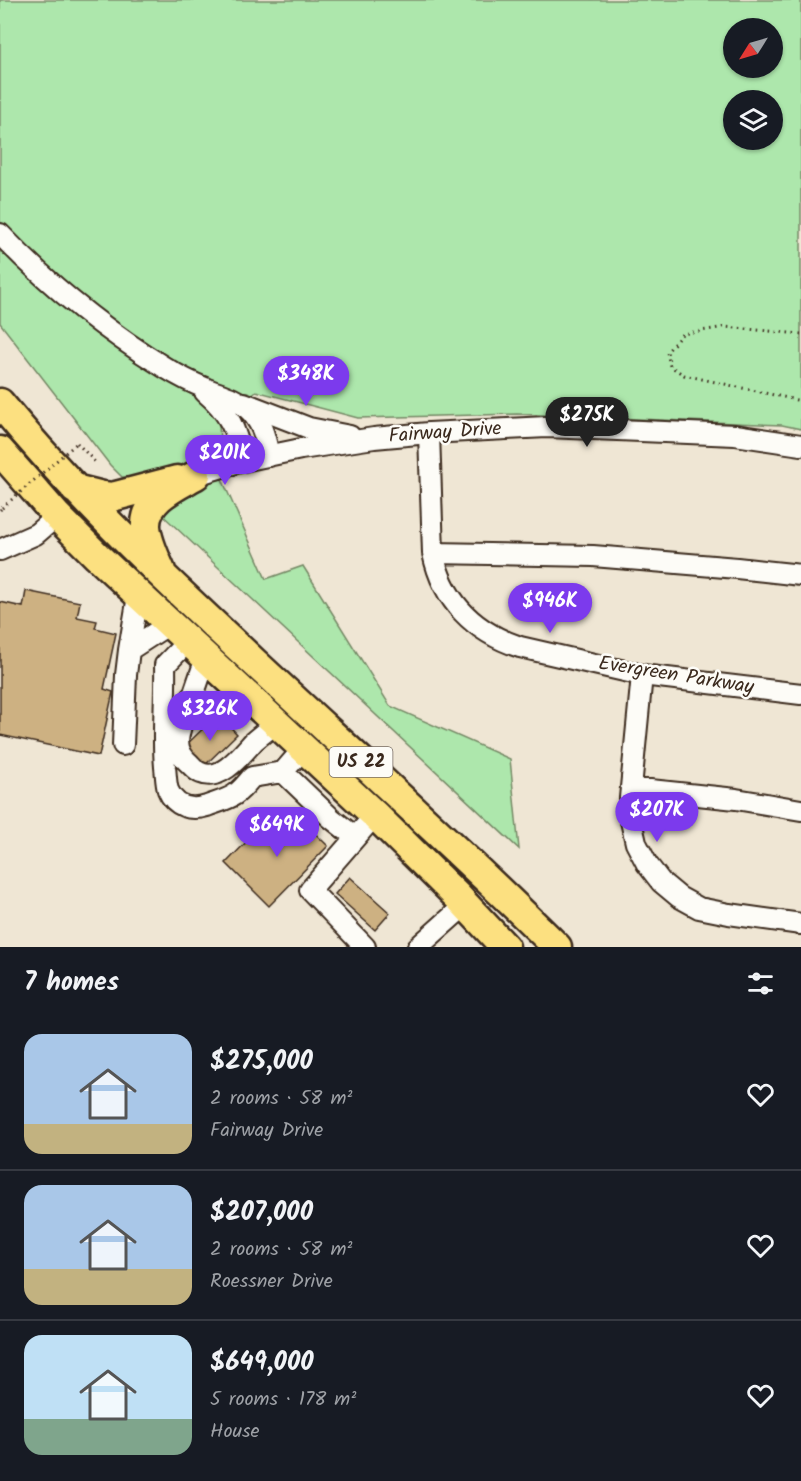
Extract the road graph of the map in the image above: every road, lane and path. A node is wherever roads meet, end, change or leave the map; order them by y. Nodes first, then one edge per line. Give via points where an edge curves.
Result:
1 (0, 234) edge
2 (801, 334) edge
3 (193, 383) junction
4 (234, 399) junction
5 (801, 401) edge
6 (0, 403) edge
7 (429, 433) junction
8 (374, 438) junction
9 (801, 445) edge
10 (269, 456) junction
11 (2, 459) edge
12 (243, 461) junction
13 (95, 462) dead end
14 (196, 475) junction
15 (75, 489) junction
16 (1, 509) edge
17 (57, 516) junction
18 (0, 550) edge
19 (433, 553) junction
20 (801, 575) edge
21 (164, 578) junction
22 (138, 596) junction
23 (188, 641) junction
24 (129, 650) junction
25 (642, 675) junction
26 (801, 694) edge
27 (165, 710) junction
28 (185, 713) junction
29 (276, 723) junction
30 (123, 745) dead end
31 (303, 749) junction
32 (283, 772) junction
33 (631, 788) junction
34 (801, 810) edge
35 (375, 815) junction
36 (355, 837) junction
37 (465, 905) junction
38 (801, 924) edge
39 (365, 947) edge
40 (418, 947) edge
41 (505, 947) edge
42 (557, 947) edge

1 - 3 street via 82,309 123,340
2 - 5 path via 725,327 682,334 667,352 670,366 684,375
3 - 4 street
3 - 12 street via 226,414 236,432
4 - 8 street via 309,428
4 - 10 street via 260,422
6 - 15 highway, US 22
7 - 8 street, Fairway Drive
7 - 9 street, Fairway Drive via 547,427 735,435
7 - 19 street, Evergreen Parkway
8 - 10 street, Fairway Drive
10 - 12 street, Fairway Drive
11 - 17 highway, US 22
12 - 14 street, Fairway Drive
13 - 16 path, bridge via 77,443
14 - 15 highway via 112,496
14 - 21 highway via 160,497 147,518 148,535
15 - 21 highway, US 22
17 - 18 street via 36,534
17 - 22 highway, US 22
19 - 20 street via 593,556
19 - 25 street, Evergreen Parkway via 445,588 463,613 486,632 520,647
21 - 42 highway, US 22
22 - 23 highway, US 22
22 - 24 street
23 - 24 street
23 - 27 street via 165,665
23 - 28 street via 194,693
23 - 29 highway, US 22
24 - 30 street
25 - 26 street, Evergreen Parkway
25 - 33 street
27 - 28 street
27 - 32 street via 168,790 174,801 185,808 230,798 252,777
28 - 29 street via 178,751 201,773 214,774 227,768
29 - 31 highway, US 22
31 - 32 street
31 - 35 highway, US 22
32 - 36 street
33 - 34 street
33 - 38 street via 636,843 661,882 679,897 699,908
35 - 36 street
35 - 37 highway, US 22
36 - 39 street via 310,890
37 - 40 street
37 - 41 highway, US 22

